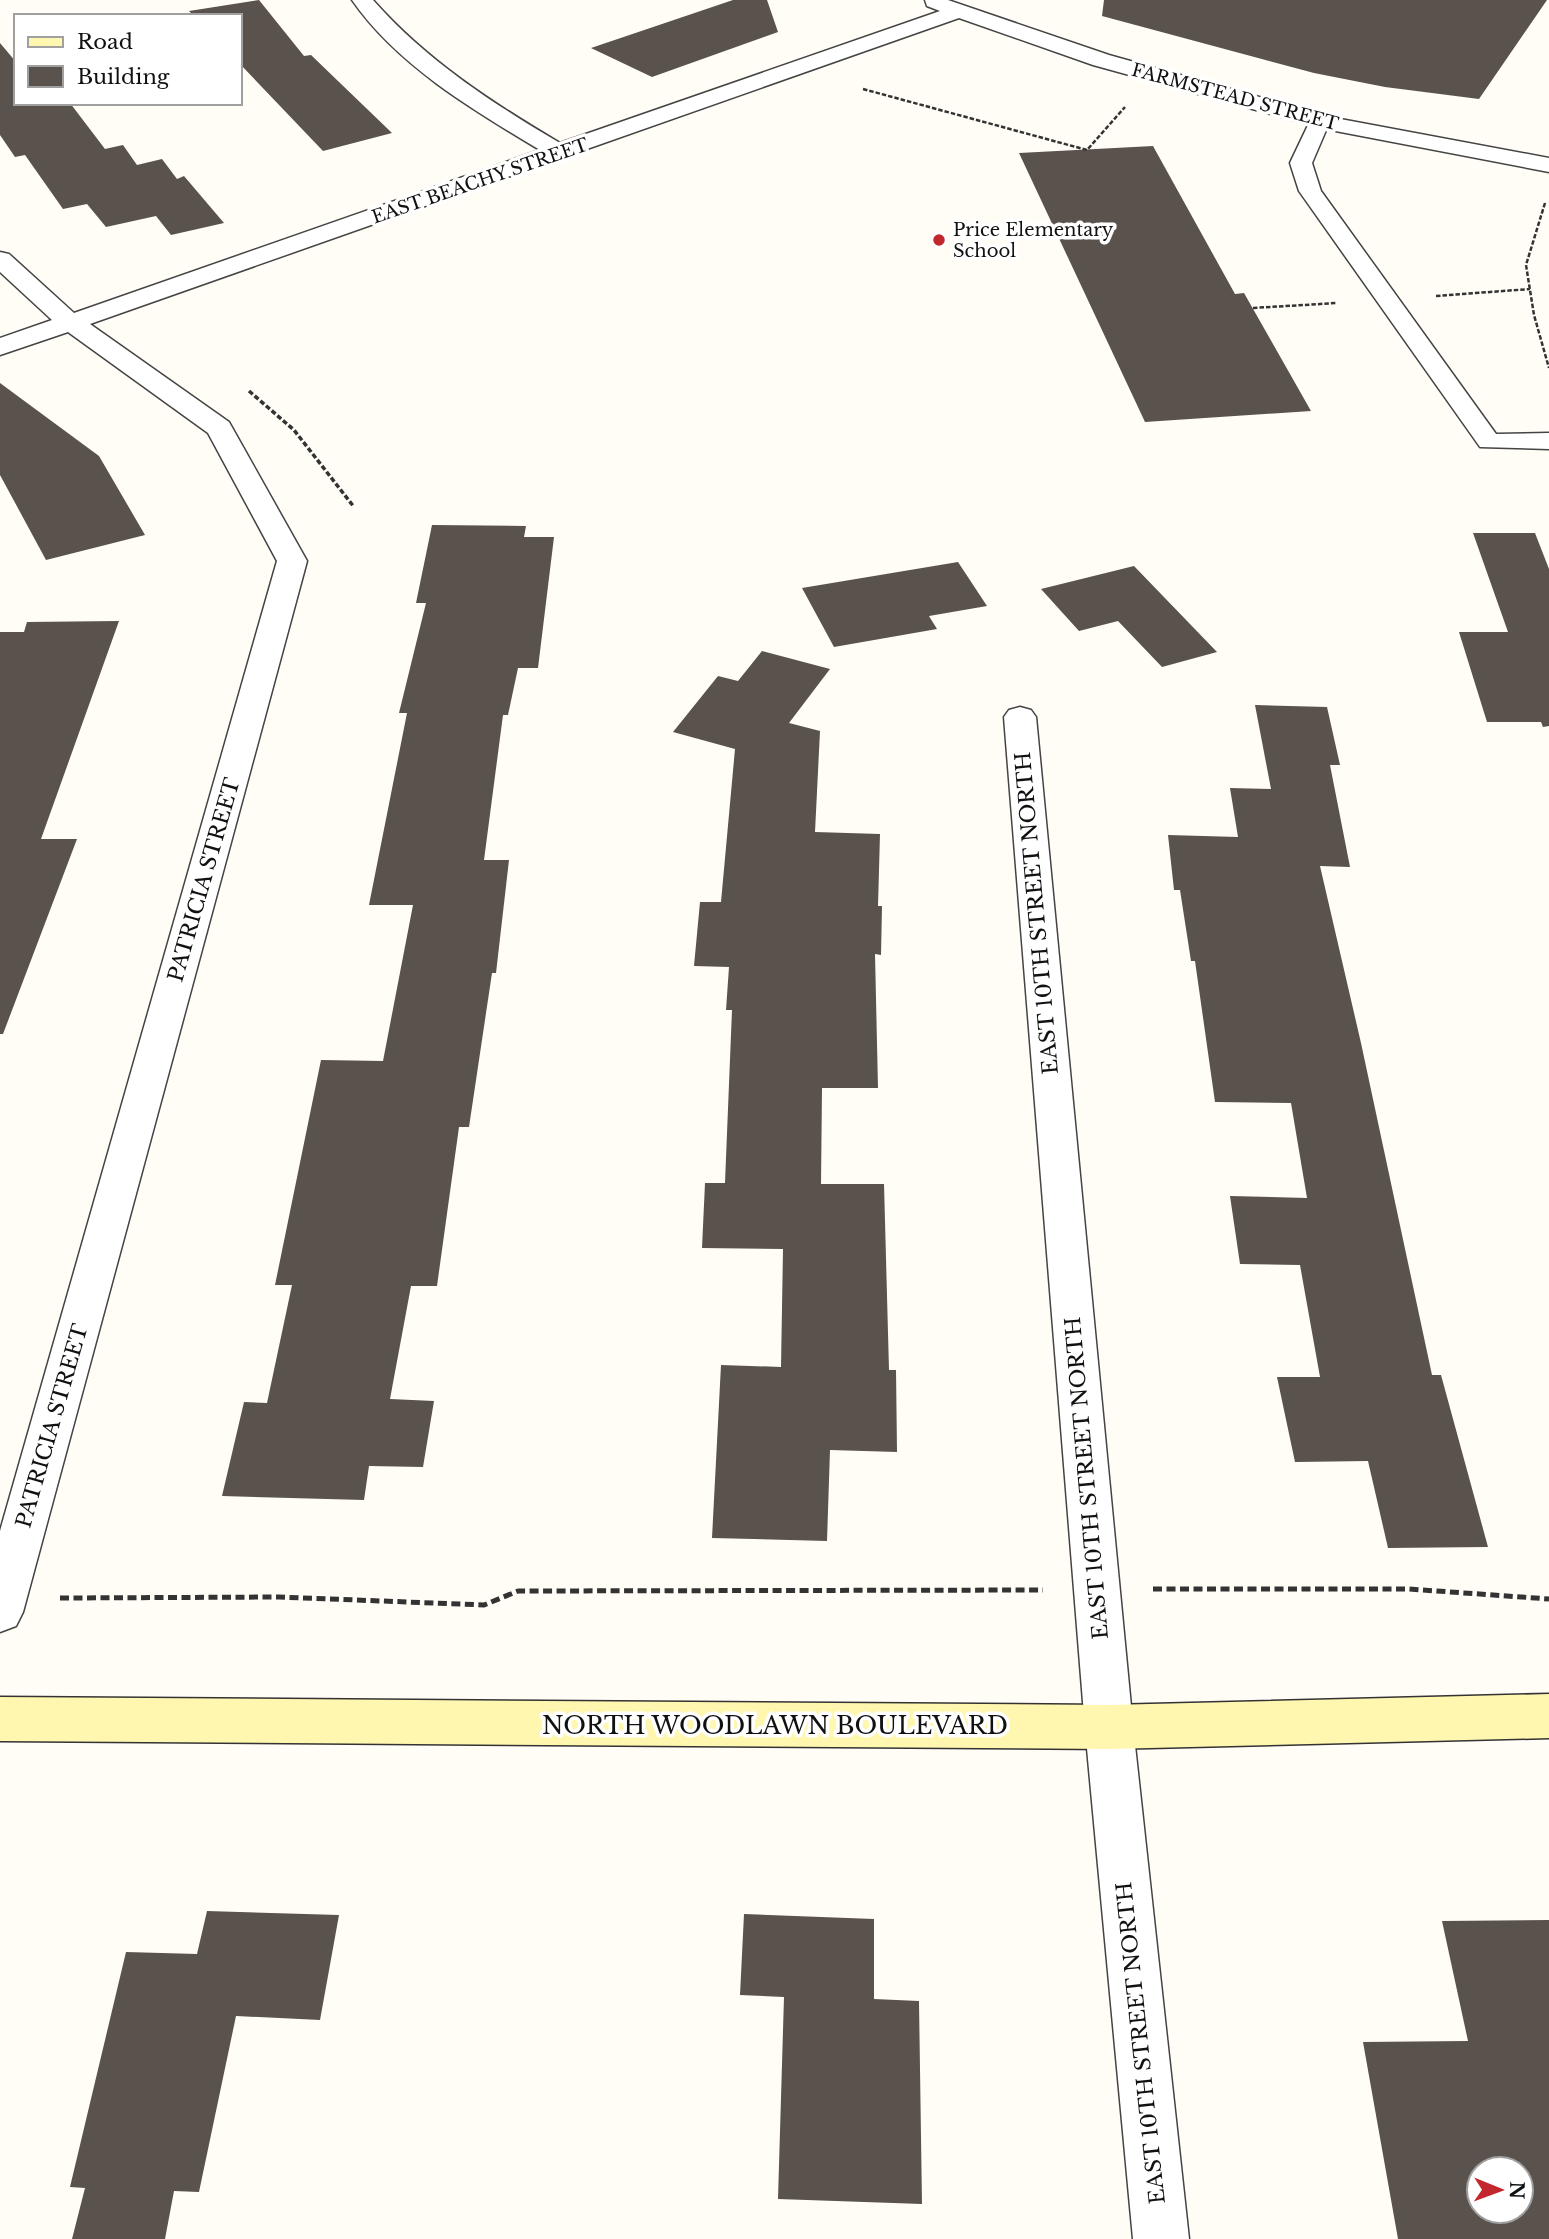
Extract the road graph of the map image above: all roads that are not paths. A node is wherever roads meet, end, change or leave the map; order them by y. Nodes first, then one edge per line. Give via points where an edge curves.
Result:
1 (362, 0) edge
2 (929, 0) edge
3 (959, 11) junction
4 (1320, 121) junction
5 (561, 153) junction
6 (1549, 165) edge
7 (0, 259) edge
8 (71, 322) junction
9 (0, 347) edge
10 (1549, 441) edge
11 (1020, 717) dead end
12 (2, 1605) edge
13 (1549, 1716) edge
14 (0, 1719) edge
15 (1109, 1727) junction
16 (1161, 2239) edge

1 - 5 street via 382,25 479,104
2 - 3 street, FARMSTEAD STREET
3 - 4 street, FARMSTEAD STREET via 1101,61
3 - 5 street, EAST BEACHY STREET
4 - 6 street, FARMSTEAD STREET
4 - 10 lane via 1301,163 1310,191 1489,442
5 - 8 street, EAST BEACHY STREET
7 - 8 street, PATRICIA STREET
8 - 9 street, EAST BEACHY STREET
8 - 12 street, PATRICIA STREET via 219,428 292,561
11 - 15 street, EAST 10TH STREET NORTH
13 - 15 main road, NORTH WOODLAWN BOULEVARD
14 - 15 main road, NORTH WOODLAWN BOULEVARD
15 - 16 street, EAST 10TH STREET NORTH

